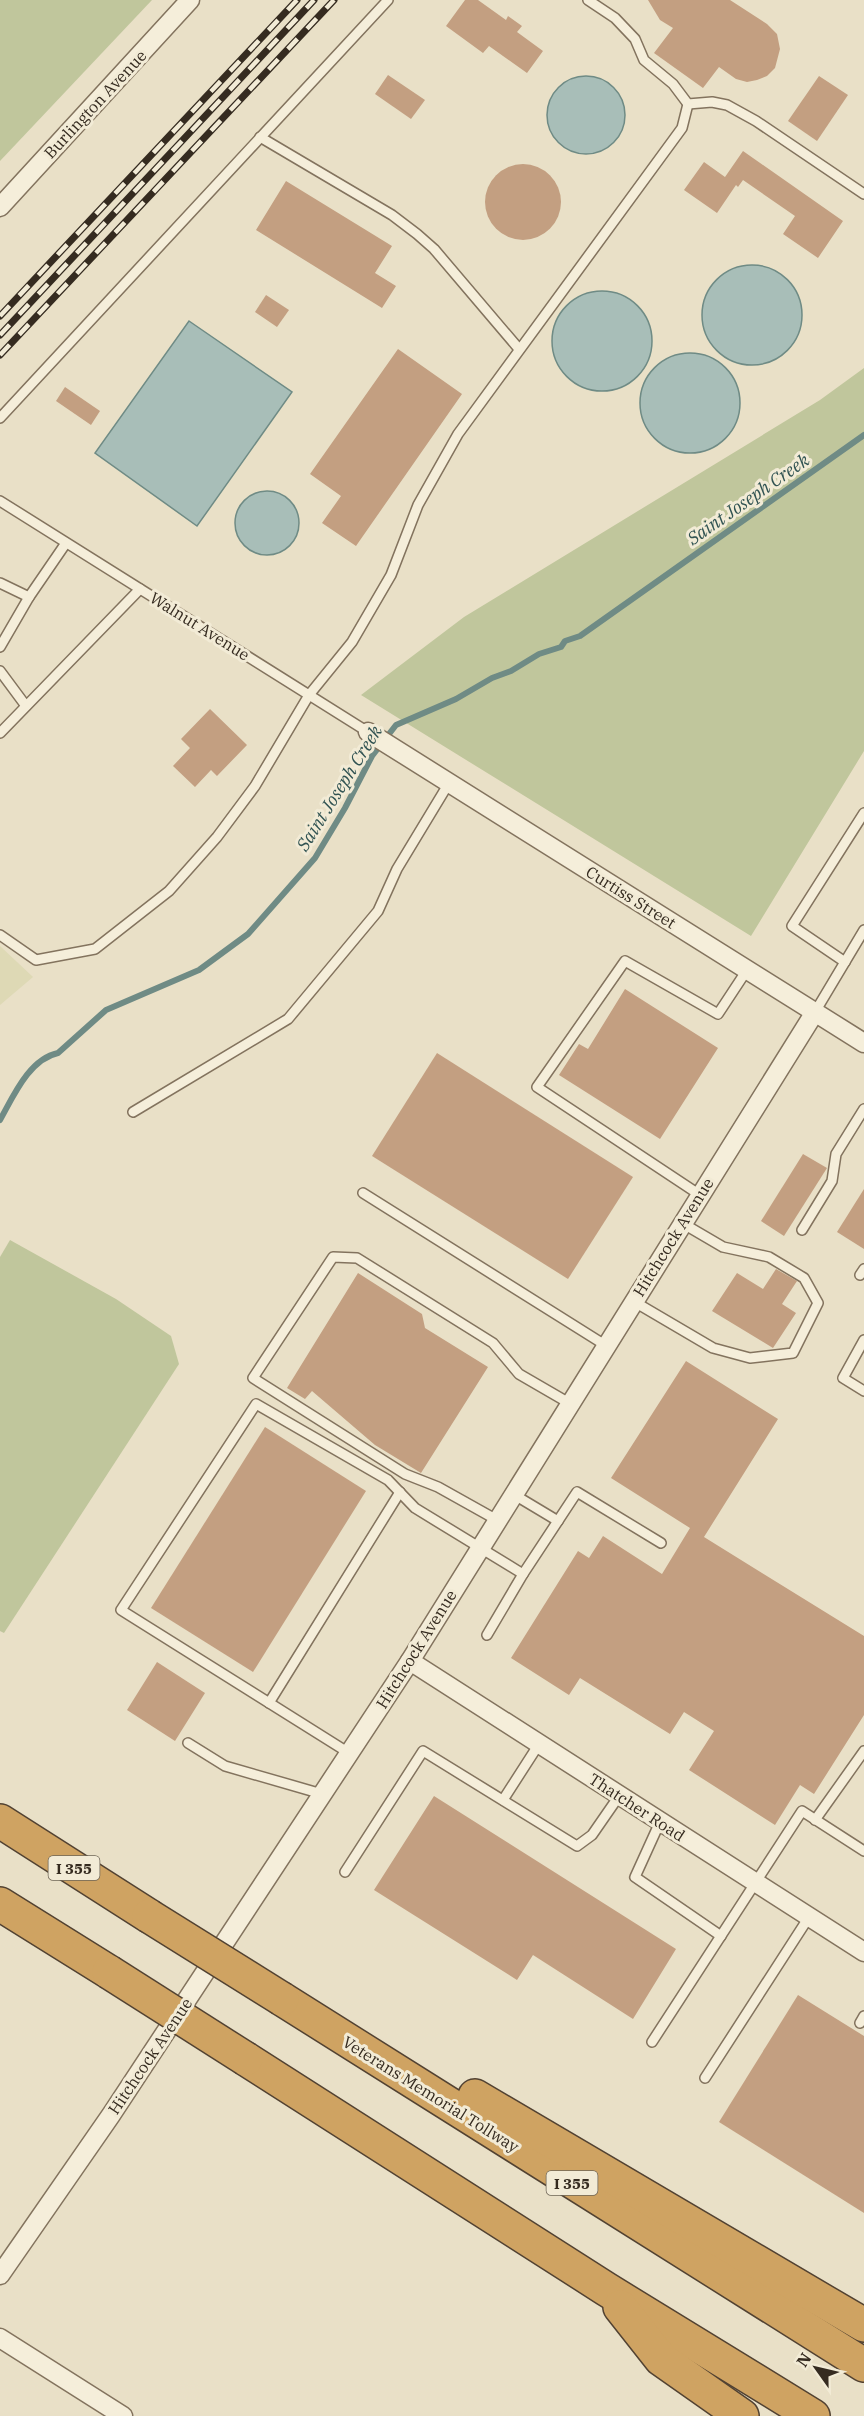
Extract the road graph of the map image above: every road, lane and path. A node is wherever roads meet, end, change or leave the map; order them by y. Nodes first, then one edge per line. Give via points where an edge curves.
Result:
1 (190, 0) edge
2 (388, 0) edge
3 (588, 0) edge
4 (688, 104) junction
5 (260, 137) junction
6 (864, 194) edge
7 (0, 207) edge
8 (519, 349) junction
9 (0, 418) edge
10 (0, 501) edge
11 (66, 543) junction
12 (0, 583) edge
13 (140, 589) junction
14 (29, 597) junction
15 (0, 647) edge
16 (0, 671) edge
17 (309, 695) junction
18 (26, 706) junction
19 (368, 732) joint
20 (0, 733) edge
21 (399, 752) joint
22 (449, 783) junction
23 (864, 813) edge
24 (864, 930) edge
25 (0, 935) edge
26 (845, 962) junction
27 (747, 970) junction
28 (815, 1012) junction
29 (864, 1043) edge
30 (864, 1108) edge
31 (133, 1112) dead end
32 (363, 1193) dead end
33 (700, 1195) junction
34 (682, 1223) junction
35 (802, 1230) dead end
36 (633, 1301) junction
37 (864, 1340) edge
38 (605, 1345) junction
39 (864, 1390) edge
40 (569, 1403) junction
41 (400, 1492) junction
42 (513, 1494) junction
43 (497, 1520) junction
44 (558, 1521) junction
45 (661, 1543) dead end
46 (480, 1547) junction
47 (523, 1574) junction
48 (487, 1635) dead end
49 (410, 1661) junction
50 (269, 1703) junction
51 (188, 1743) dead end
52 (539, 1744) junction
53 (864, 1751) edge
54 (349, 1753) junction
55 (322, 1794) junction
56 (620, 1796) junction
57 (503, 1800) junction
58 (815, 1820) junction
59 (0, 1821) edge
60 (660, 1822) junction
61 (864, 1851) edge
62 (345, 1872) dead end
63 (755, 1883) junction
64 (0, 1904) edge
65 (809, 1917) junction
66 (721, 1936) junction
67 (864, 1952) edge
68 (332, 2031) junction
69 (652, 2042) dead end
70 (705, 2078) dead end
71 (2, 2269) edge
72 (606, 2289) junction
73 (864, 2325) edge
74 (0, 2338) edge
75 (864, 2365) edge
76 (123, 2416) edge
77 (742, 2416) edge
78 (813, 2416) edge

1 - 7 street, Burlington Avenue
2 - 5 lane
3 - 4 lane via 615,18 635,39 644,60 673,84
4 - 6 lane via 728,105
4 - 8 lane via 682,128
5 - 8 lane via 392,215 417,234
5 - 9 lane
8 - 17 lane via 458,434 429,484 391,575 352,642
10 - 11 lane, Walnut Avenue
11 - 13 lane, Walnut Avenue
11 - 14 lane
12 - 14 lane
13 - 17 lane, Walnut Avenue
13 - 18 lane
14 - 15 lane
16 - 18 lane
17 - 19 lane, Walnut Avenue
17 - 25 lane via 255,786 217,837 169,891 95,949 36,960
18 - 20 lane
19 - 21 street, Walnut Avenue
21 - 22 street, Curtiss Street
22 - 27 street, Curtiss Street
22 - 31 lane via 397,869 378,911 288,1019
23 - 26 lane via 792,926
24 - 26 lane
26 - 28 lane
27 - 28 street, Curtiss Street
27 - 33 lane via 718,1014 625,961 537,1088
28 - 29 street, Curtiss Street
28 - 33 street, Hitchcock Avenue
30 - 35 lane via 836,1154 832,1181
32 - 38 lane
33 - 34 street, Hitchcock Avenue
34 - 36 street, Hitchcock Avenue
34 - 36 lane via 723,1246 769,1257 804,1278 818,1303 794,1353 750,1358 713,1348
36 - 38 street, Hitchcock Avenue
37 - 39 lane via 843,1378
38 - 40 street, Hitchcock Avenue
40 - 42 street, Hitchcock Avenue
40 - 43 lane via 519,1374 493,1343 357,1258 333,1257 253,1378 405,1474 438,1487
41 - 46 lane via 415,1508
41 - 50 lane
41 - 50 lane via 388,1480 256,1404 121,1610
42 - 43 street, Hitchcock Avenue
42 - 44 lane
43 - 46 street, Hitchcock Avenue
44 - 45 lane via 577,1492
44 - 47 lane
46 - 47 lane
46 - 49 street, Hitchcock Avenue
47 - 48 lane
49 - 52 street, Thatcher Road
49 - 54 street, Hitchcock Avenue
50 - 54 lane
51 - 55 lane via 225,1766
52 - 56 street, Thatcher Road
52 - 57 lane
53 - 58 lane
54 - 55 street, Hitchcock Avenue
55 - 71 street, Hitchcock Avenue via 111,2115
56 - 57 lane via 592,1835 577,1846
56 - 60 street, Thatcher Road
57 - 62 lane via 423,1751
58 - 61 lane
58 - 63 lane via 802,1811
59 - 68 highway, Veterans Memorial Tollway / I 355, bridge
60 - 63 street, Thatcher Road
60 - 66 lane via 635,1877
63 - 65 street, Thatcher Road
63 - 66 lane
64 - 72 highway, bridge
65 - 67 street, Thatcher Road
65 - 70 lane
66 - 69 lane
68 - 73 highway via 413,2060
68 - 75 highway, Veterans Memorial Tollway / I 355
72 - 77 highway via 661,2359
72 - 78 highway
74 - 76 street

